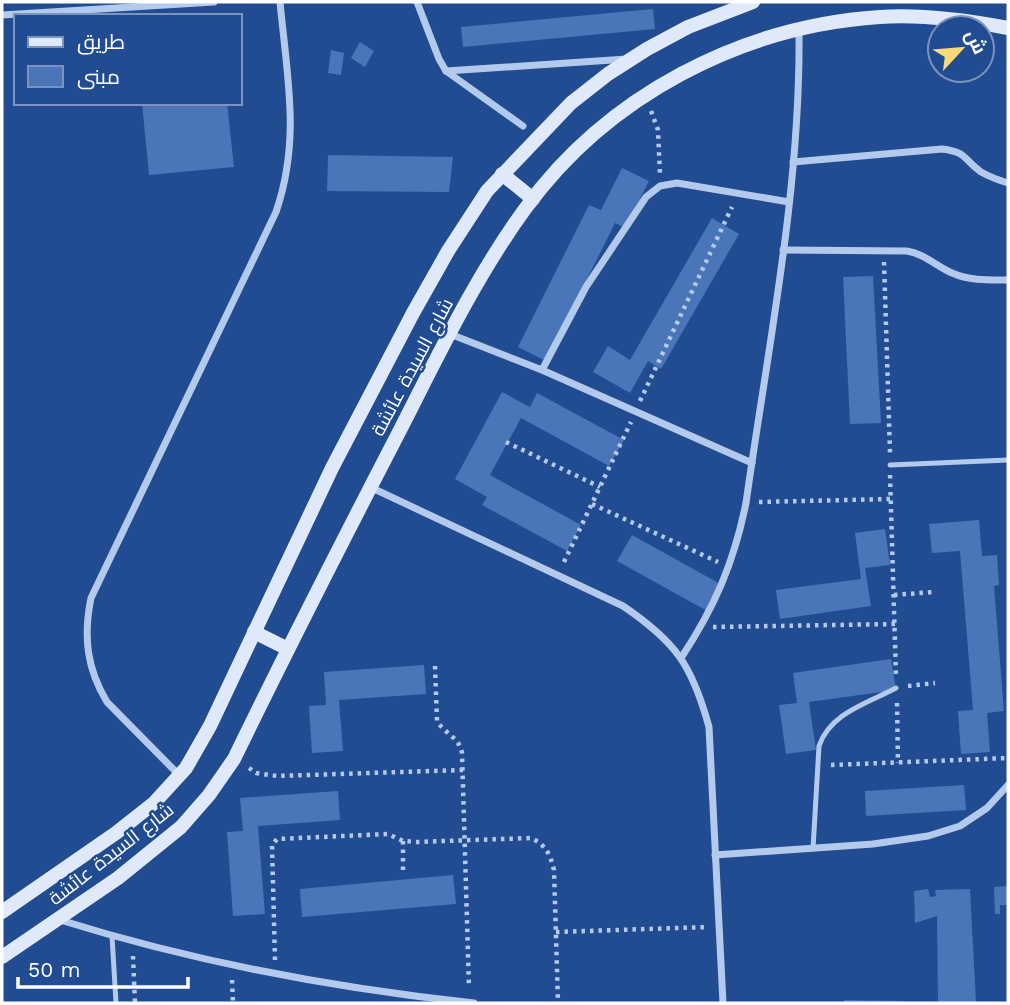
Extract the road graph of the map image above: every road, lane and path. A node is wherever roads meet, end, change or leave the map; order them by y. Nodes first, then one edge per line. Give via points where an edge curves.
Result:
1 (214, 2) edge
2 (280, 2) edge
3 (417, 2) edge
4 (753, 2) edge
5 (18, 14) edge
6 (1008, 28) edge
7 (799, 29) junction
8 (631, 59) junction
9 (446, 71) junction
10 (643, 96) junction
11 (523, 126) dead end
12 (793, 162) junction
13 (502, 174) junction
14 (1008, 183) edge
15 (660, 186) junction
16 (739, 193) junction
17 (533, 199) junction
18 (789, 202) junction
19 (783, 250) junction
20 (884, 251) junction
21 (1008, 280) edge
22 (450, 334) junction
23 (542, 370) junction
24 (635, 411) junction
25 (506, 442) dead end
26 (1008, 460) edge
27 (752, 463) junction
28 (890, 465) junction
29 (370, 487) junction
30 (600, 487) junction
31 (891, 499) junction
32 (746, 503) junction
33 (592, 504) junction
34 (729, 568) junction
35 (557, 576) junction
36 (933, 592) dead end
37 (894, 595) junction
38 (895, 624) junction
39 (701, 628) junction
40 (254, 632) junction
41 (288, 649) junction
42 (681, 657) junction
43 (435, 666) dead end
44 (935, 683) dead end
45 (896, 688) junction
46 (1008, 758) edge
47 (234, 759) junction
48 (898, 763) junction
49 (818, 766) junction
50 (463, 770) junction
51 (179, 775) junction
52 (1008, 785) edge
53 (465, 840) junction
54 (404, 841) junction
55 (813, 849) junction
56 (715, 855) junction
57 (403, 870) dead end
58 (2, 912) edge
59 (59, 920) junction
60 (719, 927) junction
61 (556, 932) junction
62 (112, 936) junction
63 (132, 941) junction
64 (2, 957) edge
65 (232, 965) junction
66 (276, 975) junction
67 (449, 1002) edge
68 (116, 1003) edge
69 (135, 1003) edge
70 (233, 1003) edge
71 (472, 1003) edge
72 (558, 1003) edge
73 (723, 1003) edge

1 - 5 street
2 - 51 street via 292,127 283,191 91,598 86,618 88,659 99,689
3 - 9 street
4 - 8 street, شارع السيدة عائشة via 688,27
6 - 7 street, شارع السيدة عائشة via 967,20 882,17
7 - 10 street, شارع السيدة عائشة via 718,55
7 - 12 street via 800,89
8 - 9 street
8 - 13 street, شارع السيدة عائشة via 571,103
9 - 11 street
10 - 15 path via 659,130
10 - 17 street, شارع السيدة عائشة via 605,125
12 - 14 street via 942,149 964,155 979,170
12 - 18 street
13 - 17 street
13 - 40 street, شارع السيدة عائشة via 486,191 413,313
15 - 16 street via 677,183
15 - 23 street via 646,197 586,287
16 - 18 street
16 - 24 path
17 - 22 street, شارع السيدة عائشة via 485,270
18 - 19 street
19 - 20 street
19 - 27 street
20 - 21 street via 917,253 969,278
20 - 28 path
22 - 23 street
22 - 29 street, شارع السيدة عائشة
23 - 24 street
24 - 27 street
24 - 30 path
25 - 30 path
26 - 28 lane
27 - 32 street
28 - 31 path
29 - 35 street
29 - 41 street, شارع السيدة عائشة
30 - 33 path
31 - 32 path
31 - 37 path
32 - 34 street
33 - 34 path
33 - 35 path
34 - 39 street
35 - 42 street via 623,606 655,628
36 - 37 path
37 - 38 path
38 - 39 path
38 - 45 path
39 - 42 street
40 - 41 street
40 - 51 street, شارع السيدة عائشة via 210,726
41 - 47 street, شارع السيدة عائشة
42 - 56 street via 699,691 709,727
43 - 50 path via 437,721 461,745
44 - 45 path
45 - 48 path
45 - 49 lane via 831,722 819,746
46 - 48 path
47 - 50 path via 256,773 277,776
47 - 59 street, شارع السيدة عائشة via 181,827
48 - 49 path
49 - 55 lane
50 - 53 path
51 - 58 street, شارع السيدة عائشة via 125,826
52 - 55 street via 987,808 960,826 929,836
53 - 54 path
53 - 61 path via 531,838 543,843 554,870
53 - 71 path
54 - 57 path
54 - 66 path via 388,834 285,839 272,845
55 - 56 street
56 - 60 street
59 - 62 street
59 - 64 street, شارع السيدة عائشة
60 - 61 path
60 - 73 street
61 - 72 path
62 - 63 street
62 - 68 lane
63 - 65 street
63 - 69 path
65 - 66 street
65 - 70 path
66 - 67 street
67 - 71 street

